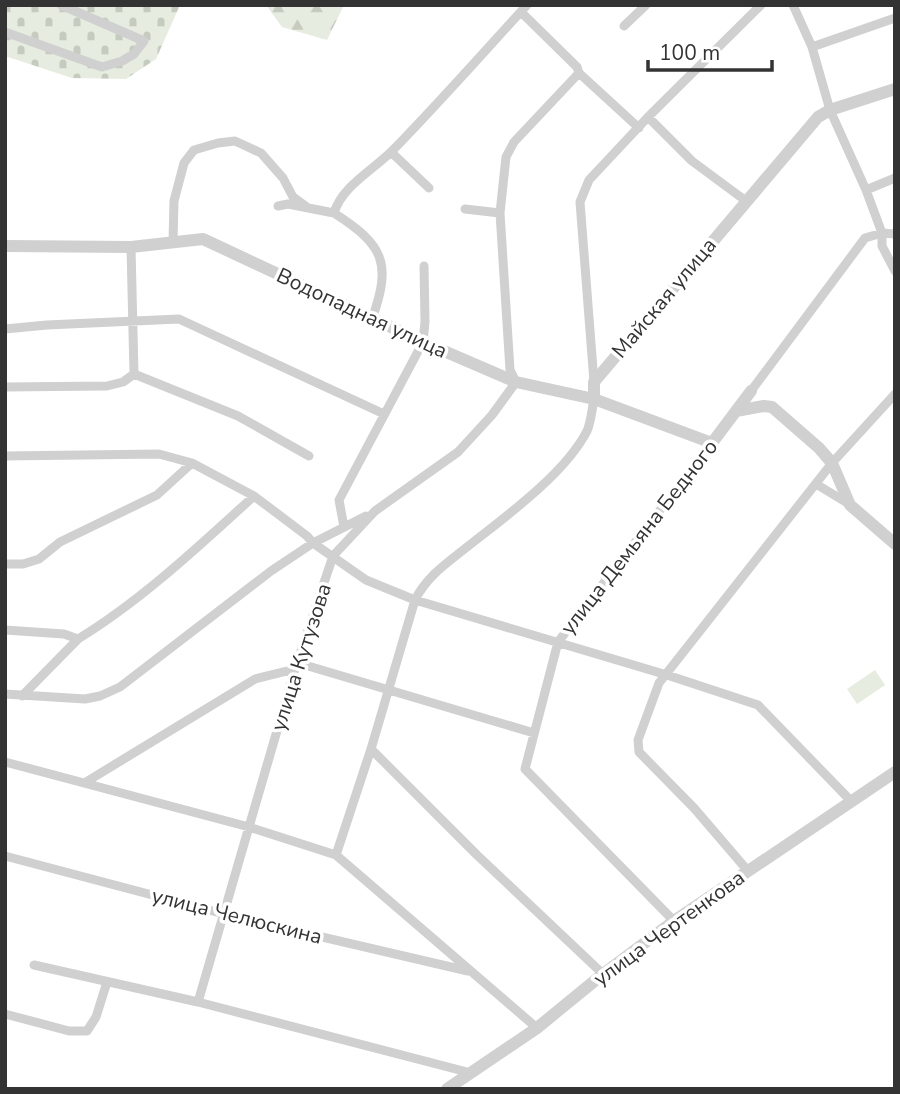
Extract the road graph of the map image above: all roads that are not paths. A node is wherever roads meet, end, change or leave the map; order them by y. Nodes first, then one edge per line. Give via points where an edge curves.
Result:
1 (61, 5) edge
2 (646, 5) edge
3 (761, 5) edge
4 (793, 5) edge
5 (524, 9) edge
6 (895, 18) edge
7 (624, 26) dead end
8 (5, 32) edge
9 (812, 47) junction
10 (579, 73) junction
11 (895, 89) edge
12 (830, 110) junction
13 (648, 117) junction
14 (639, 128) junction
15 (391, 152) junction
16 (895, 178) edge
17 (429, 188) dead end
18 (866, 190) junction
19 (746, 201) junction
20 (278, 206) dead end
21 (308, 208) junction
22 (465, 209) dead end
23 (334, 213) junction
24 (500, 213) junction
25 (882, 233) junction
26 (895, 234) edge
27 (173, 242) junction
28 (5, 246) edge
29 (131, 247) junction
30 (424, 266) dead end
31 (895, 271) edge
32 (372, 318) junction
33 (133, 321) junction
34 (5, 329) edge
35 (423, 342) junction
36 (134, 374) junction
37 (516, 382) junction
38 (594, 382) junction
39 (5, 387) edge
40 (751, 391) joint
41 (895, 394) edge
42 (594, 399) junction
43 (736, 411) junction
44 (384, 414) junction
45 (712, 443) junction
46 (5, 456) edge
47 (309, 456) dead end
48 (192, 463) junction
49 (832, 463) junction
50 (816, 484) junction
51 (254, 496) junction
52 (850, 505) junction
53 (375, 511) junction
54 (344, 527) junction
55 (313, 543) junction
56 (895, 544) edge
57 (332, 556) junction
58 (5, 564) edge
59 (415, 600) junction
60 (5, 630) edge
61 (78, 639) junction
62 (558, 642) junction
63 (297, 666) junction
64 (667, 675) junction
65 (387, 689) junction
66 (5, 694) edge
67 (22, 696) junction
68 (534, 733) junction
69 (371, 749) junction
70 (5, 762) edge
71 (895, 772) edge
72 (86, 782) junction
73 (850, 800) junction
74 (249, 827) junction
75 (336, 855) junction
76 (5, 856) edge
77 (748, 871) junction
78 (224, 914) junction
79 (674, 921) junction
80 (34, 965) dead end
81 (470, 971) junction
82 (603, 974) junction
83 (107, 982) junction
84 (198, 1002) junction
85 (5, 1014) edge
86 (537, 1028) junction
87 (471, 1073) junction
88 (447, 1089) edge

1 - 8 street via 144,41 134,54 102,66
2 - 7 street
3 - 13 street
4 - 9 street
5 - 10 street
5 - 15 street
6 - 9 street
9 - 12 street
10 - 14 street
10 - 24 street via 514,142 506,158
11 - 12 street
12 - 18 street
12 - 19 street, Майская улица via 818,117
13 - 14 street
13 - 19 street via 692,161
14 - 38 street via 589,180 580,202
15 - 17 street
15 - 23 street via 349,189
16 - 18 street
18 - 25 street
19 - 38 street, Майская улица
20 - 21 street
21 - 23 street
21 - 27 street via 293,197 261,153 235,141 218,143 194,150 184,163 174,201
22 - 24 street
23 - 32 street via 376,248 383,267 384,280
24 - 37 street via 510,370
25 - 26 street
25 - 31 street via 882,246
25 - 40 street, улица Демьяна Бедного via 865,238
27 - 29 street, Водопадная улица
27 - 32 street, Водопадная улица via 203,239
28 - 29 street, Водопадная улица
29 - 33 street
30 - 35 street
32 - 35 street, Водопадная улица
33 - 34 street
33 - 36 street
33 - 44 street via 179,319
35 - 37 street, Водопадная улица
35 - 44 street
36 - 39 street via 107,386
36 - 47 street via 238,416
37 - 42 street, Водопадная улица
37 - 53 street, улица Кутузова via 457,452
38 - 42 street
40 - 43 street, улица Демьяна Бедного
41 - 49 street
42 - 45 street, Водопадная улица
42 - 59 street via 588,429 575,450 523,502 436,571
43 - 45 street, улица Демьяна Бедного
43 - 49 street via 772,407
44 - 54 street via 339,500
45 - 62 street, улица Демьяна Бедного
46 - 48 street via 159,454
48 - 51 street
48 - 58 street via 157,495 60,542 39,559
49 - 50 street
49 - 52 street
50 - 52 street
50 - 64 street
51 - 55 street
51 - 61 street via 106,622
52 - 56 street
53 - 54 street
53 - 57 street, улица Кутузова
54 - 55 street
55 - 57 street
55 - 67 street via 120,687 85,699
57 - 59 street via 366,580
57 - 63 street, улица Кутузова
59 - 62 street
59 - 65 street
60 - 61 street
61 - 67 street
62 - 64 street
62 - 68 street, улица Демьяна Бедного
63 - 65 street
63 - 72 street via 255,679
63 - 74 street, улица Кутузова
64 - 73 street via 758,705
64 - 77 street via 659,683 642,729 639,752
65 - 68 street
65 - 69 street
66 - 67 street
68 - 79 street, улица Демьяна Бедного via 525,769
69 - 75 street
69 - 82 street
70 - 72 street
71 - 73 street, улица Чертенкова
72 - 74 street
73 - 77 street, улица Чертенкова
74 - 75 street
74 - 78 street, улица Кутузова
75 - 81 street
76 - 78 street, улица Челюскина
77 - 79 street, улица Чертенкова
78 - 81 street, улица Челюскина
78 - 84 street, улица Кутузова
79 - 82 street, улица Чертенкова
80 - 83 street
81 - 86 street
82 - 86 street, улица Чертенкова
83 - 84 street
83 - 85 street via 87,1031 69,1031
84 - 87 street
86 - 87 street, улица Чертенкова
87 - 88 street, улица Чертенкова

